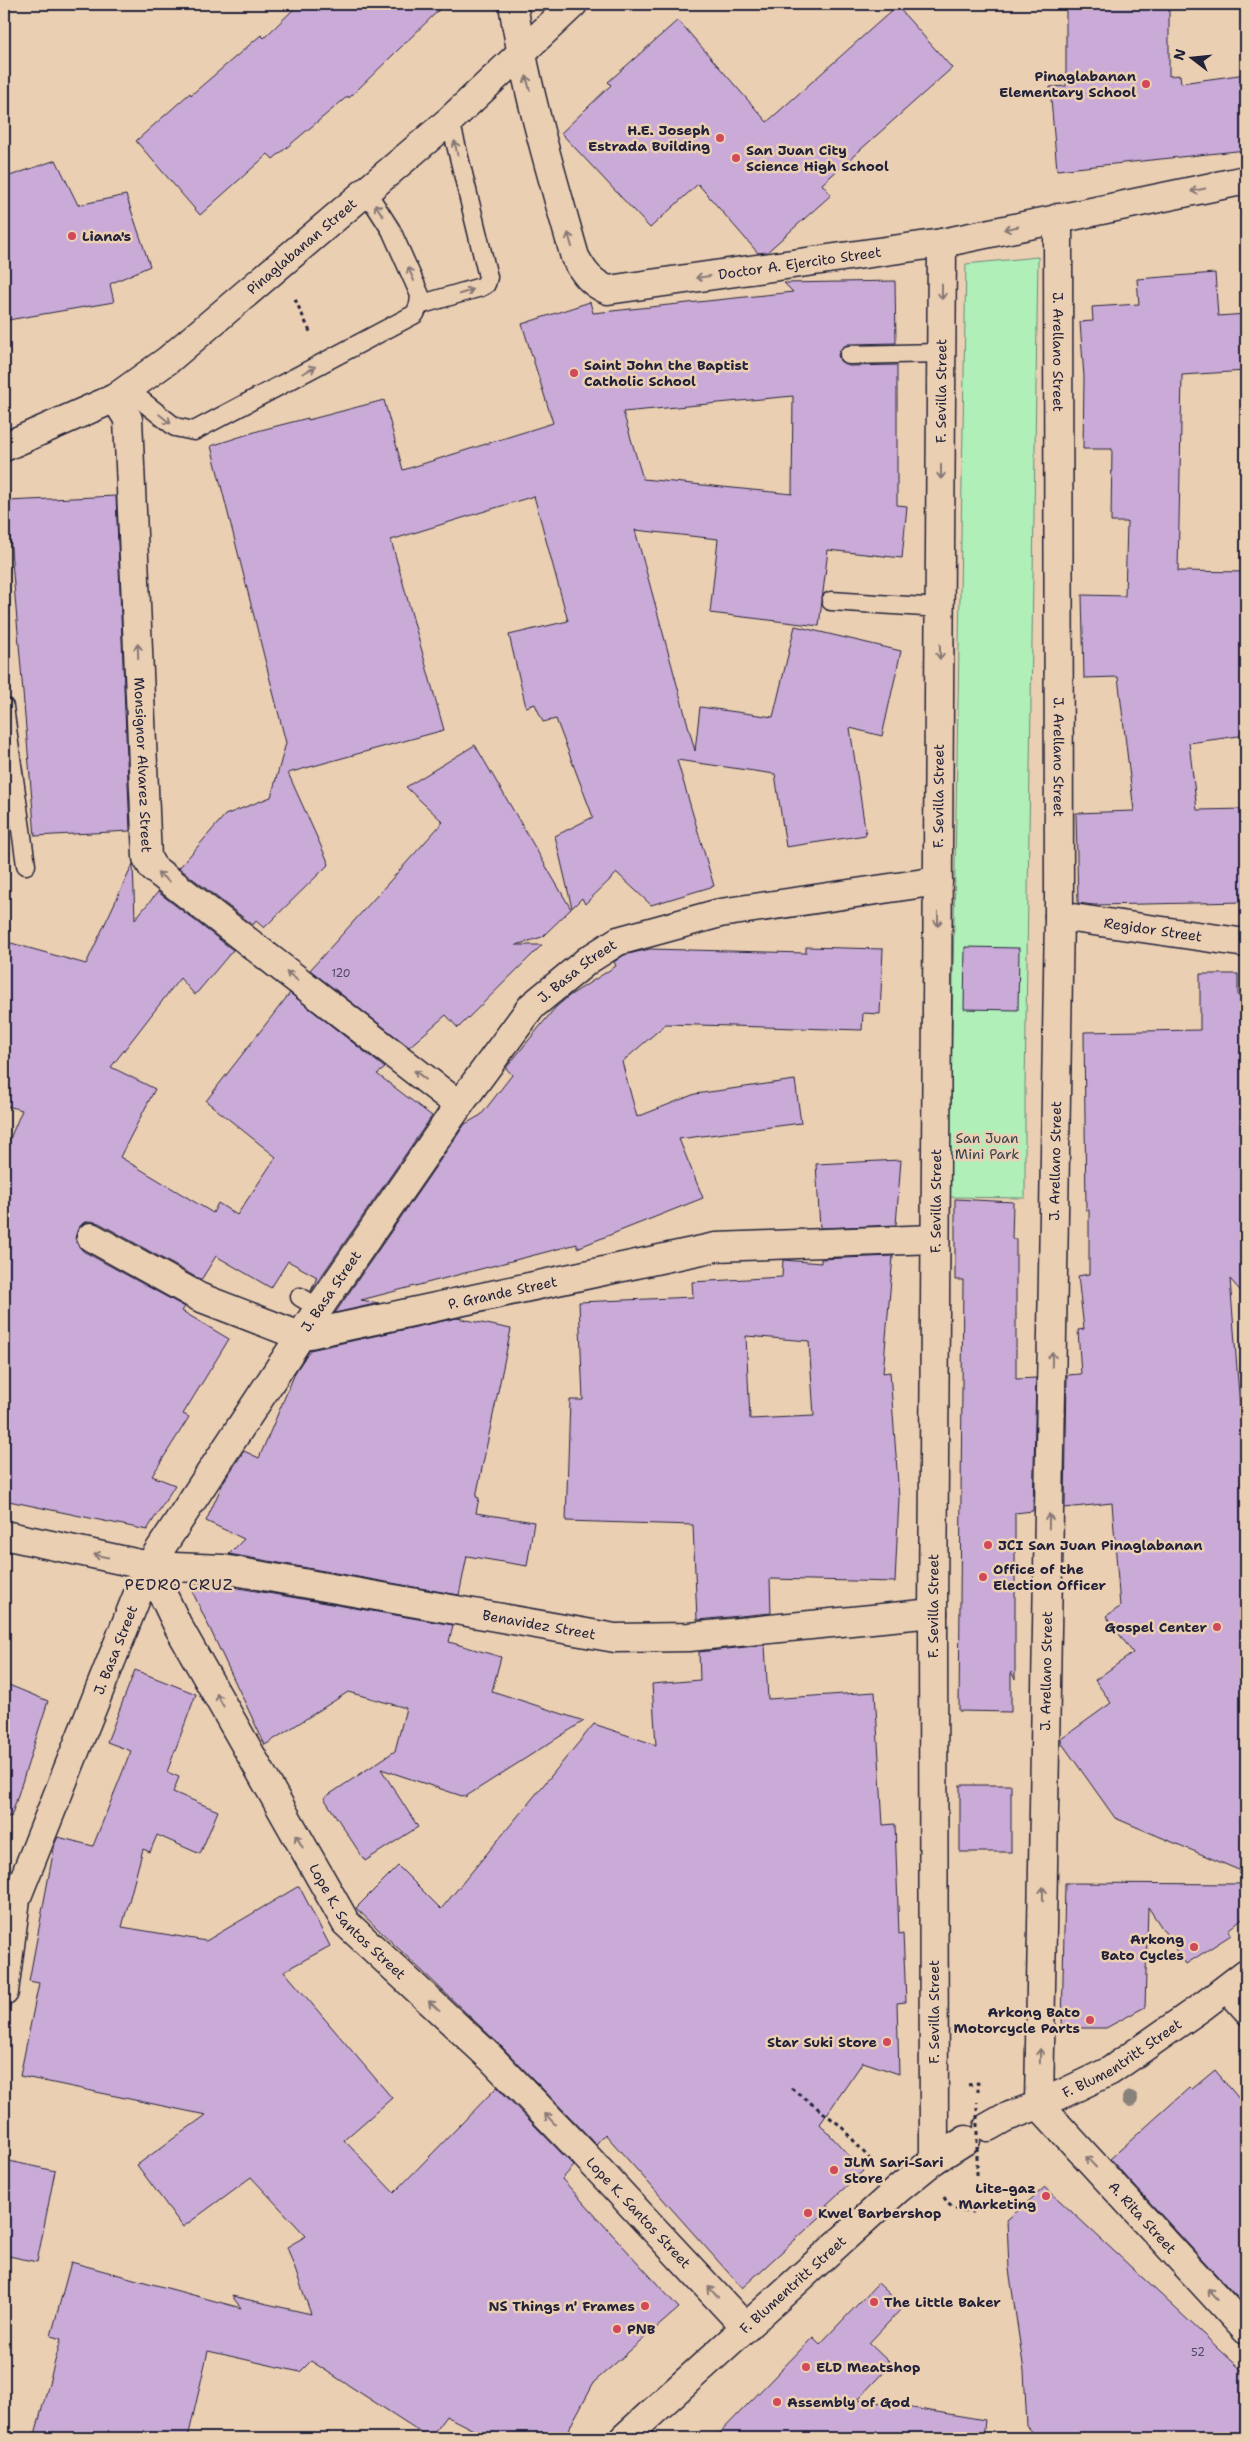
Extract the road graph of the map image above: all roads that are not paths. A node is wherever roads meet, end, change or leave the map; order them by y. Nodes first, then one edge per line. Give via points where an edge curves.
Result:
1 (514, 4) edge
2 (573, 4) edge
3 (521, 54) junction
4 (450, 120) junction
5 (1246, 180) edge
6 (366, 191) junction
7 (1058, 218) junction
8 (942, 243) junction
9 (419, 305) junction
10 (941, 354) junction
11 (849, 355) dead end
12 (121, 393) junction
13 (4, 447) edge
14 (831, 601) dead end
15 (940, 608) junction
16 (4, 707) edge
17 (26, 865) dead end
18 (938, 881) junction
19 (1059, 916) junction
20 (1246, 943) edge
21 (459, 1105) junction
22 (91, 1237) dead end
23 (935, 1239) junction
24 (300, 1336) junction
25 (4, 1535) edge
26 (149, 1566) junction
27 (933, 1613) junction
28 (10, 1898) edge
29 (1246, 1973) edge
30 (1223, 1990) junction
31 (4, 1992) edge
32 (1246, 2016) edge
33 (1039, 2105) junction
34 (934, 2160) junction
35 (746, 2328) junction
36 (1246, 2330) edge
37 (624, 2438) edge

1 - 3 street, Doctor A. Ejercito Street
2 - 3 street, Pinaglabanan Street
3 - 4 street, Pinaglabanan Street
8 -> 3 street, Doctor A. Ejercito Street via 608,290 594,284 575,257
4 - 6 street, Pinaglabanan Street
9 -> 4 lane via 481,287 488,277
5 -> 7 street, Doctor A. Ejercito Street
9 -> 6 lane via 420,295 391,230
6 - 12 street, Pinaglabanan Street via 168,360
7 -> 8 street, Doctor A. Ejercito Street
7 - 19 street, J. Arellano Street
8 -> 10 street, F. Sevilla Street
12 -> 9 lane via 175,427 194,431 415,314
10 - 11 lane
10 -> 15 street, F. Sevilla Street
12 - 13 street, Pinaglabanan Street
21 -> 12 street, Monsignor Alvarez Street via 153,868 147,858 128,419
14 - 15 lane
15 -> 18 street, F. Sevilla Street
16 - 17 lane
18 - 21 street, J. Basa Street via 720,913 618,941 588,960 532,1006
18 -> 23 street, F. Sevilla Street
19 - 20 street, Regidor Street
33 -> 19 street, J. Arellano Street
21 - 24 street, J. Basa Street via 309,1303
22 - 24 street via 199,1297
23 - 24 street, P. Grande Street via 716,1247
23 - 27 street, F. Sevilla Street
24 - 26 street, J. Basa Street
26 -> 25 street
26 - 27 street, Benavidez Street via 223,1569 615,1638 690,1637
26 - 28 street, J. Basa Street
35 -> 26 street, Lope K. Santos Street via 492,2059 346,1923 178,1626
27 - 34 street, F. Sevilla Street
28 - 31 street, J. Basa Street
29 - 30 street, F. Blumentritt Street
30 - 32 lane
30 - 33 street, F. Blumentritt Street via 1110,2071
33 - 34 street, F. Blumentritt Street via 1004,2118
36 -> 33 street, A. Rita Street
34 - 35 street, F. Blumentritt Street
35 - 37 street, F. Blumentritt Street

